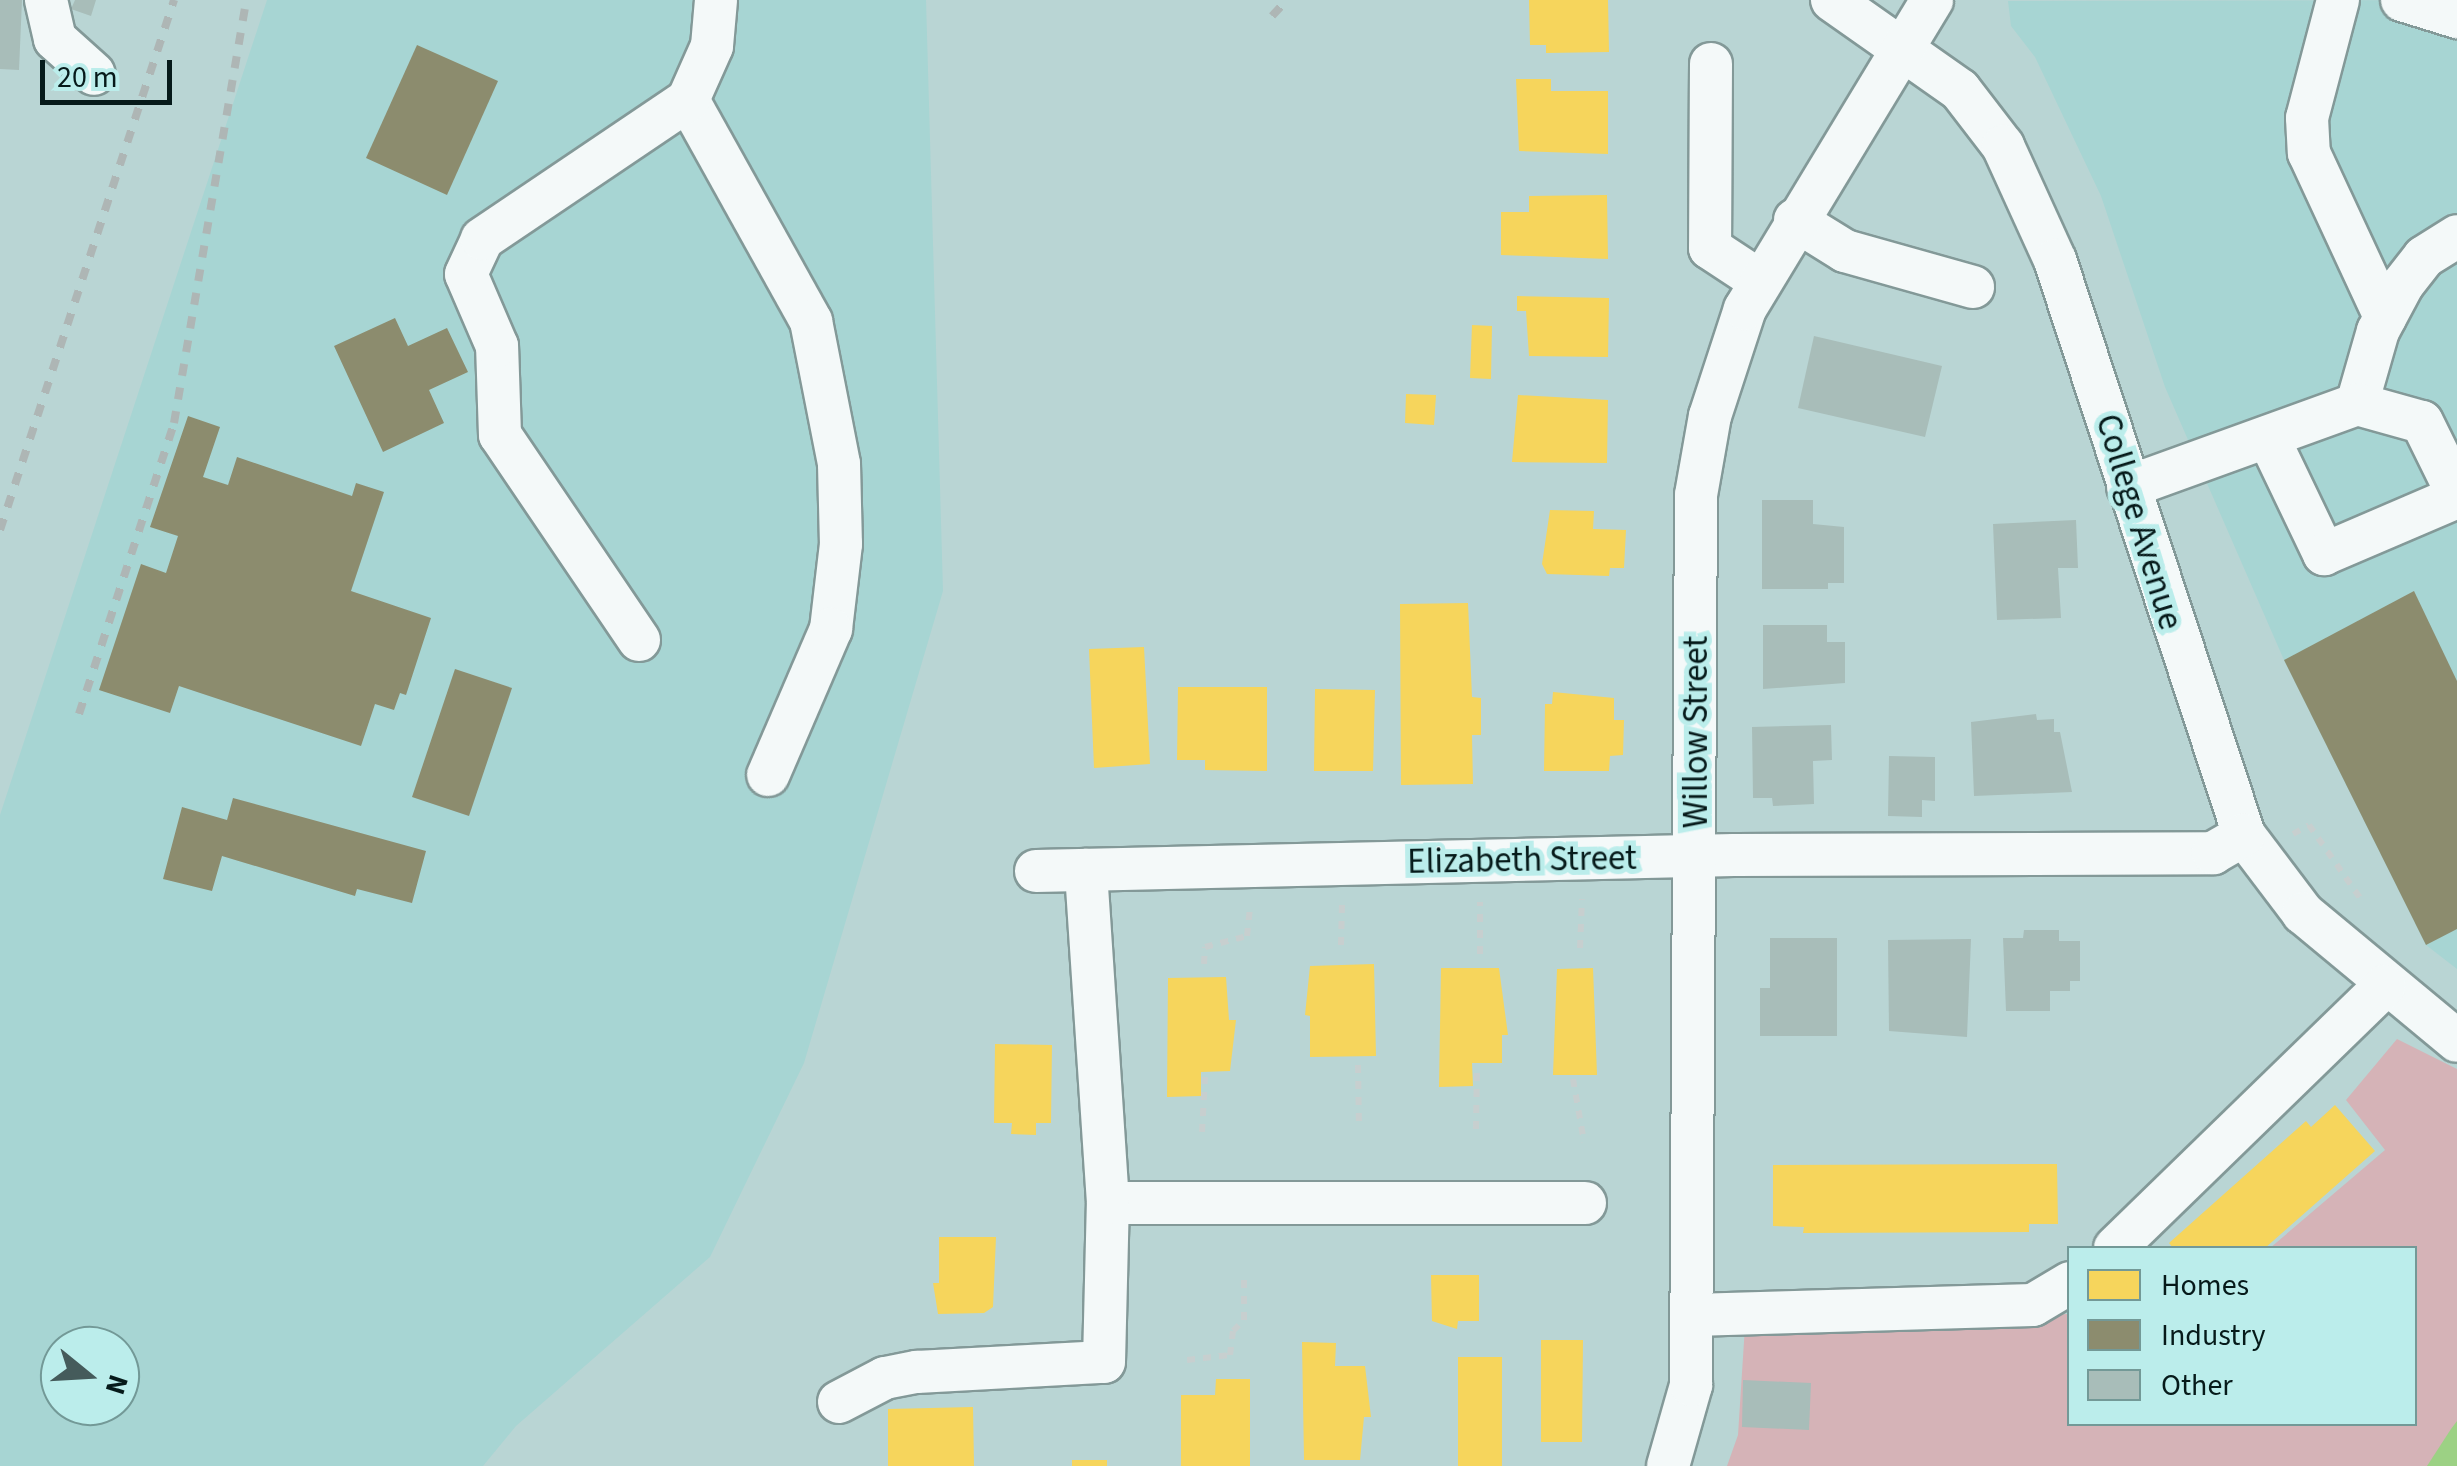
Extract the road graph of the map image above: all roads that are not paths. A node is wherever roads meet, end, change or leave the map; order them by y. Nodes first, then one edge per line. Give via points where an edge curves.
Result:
1 (46, 0) edge
2 (716, 0) edge
3 (1832, 0) edge
4 (1932, 0) edge
5 (2338, 0) edge
6 (2402, 0) edge
7 (2457, 17) edge
8 (1906, 46) junction
9 (1712, 64) dead end
10 (94, 74) dead end
11 (688, 100) junction
12 (1795, 220) junction
13 (2457, 236) edge
14 (1760, 281) junction
15 (1973, 286) dead end
16 (2385, 317) junction
17 (2357, 404) junction
18 (2268, 437) junction
19 (2128, 487) junction
20 (2457, 495) edge
21 (639, 640) dead end
22 (768, 775) dead end
23 (2244, 835) junction
24 (1696, 857) junction
25 (1086, 870) junction
26 (1036, 871) dead end
27 (2384, 986) junction
28 (2457, 1041) edge
29 (1108, 1203) junction
30 (1585, 1203) dead end
31 (2117, 1246) edge
32 (2067, 1285) edge
33 (1692, 1315) junction
34 (839, 1402) dead end
35 (1668, 1466) edge

1 - 10 street via 55,39
2 - 11 street via 712,46
3 - 8 street, College Avenue
4 - 8 street, Willow Street
5 - 16 street via 2308,118 2309,152
6 - 7 street
8 - 12 street, Willow Street
8 - 19 street, College Avenue via 1960,90 2002,146 2055,260
9 - 14 street via 1710,248
11 - 21 street via 482,239 466,274 498,346 500,435
11 - 22 street via 811,321 839,464 842,544 830,630
12 - 14 street, Willow Street
12 - 15 street via 1844,250
13 - 16 street via 2424,258
14 - 24 street, Willow Street via 1710,416 1696,495
16 - 17 street
17 - 18 street
17 - 20 street via 2422,422
18 - 19 street
18 - 20 street via 2324,554
19 - 23 street, College Avenue
23 - 24 street, Elizabeth Street via 2213,854
23 - 27 street, College Avenue via 2302,913
24 - 25 street, Elizabeth Street
24 - 33 street, Willow Street
25 - 26 street, Elizabeth Street
25 - 29 street
27 - 28 street, College Avenue
27 - 31 street
29 - 30 street
29 - 34 street via 1104,1362 917,1372 884,1378
32 - 33 street via 2033,1305
33 - 35 street, Willow Street via 1691,1385

